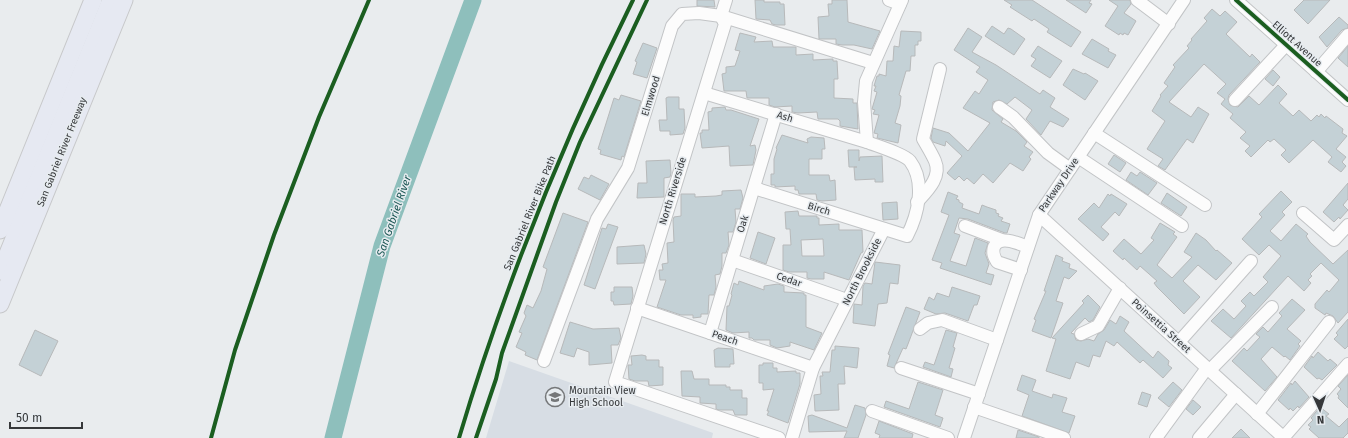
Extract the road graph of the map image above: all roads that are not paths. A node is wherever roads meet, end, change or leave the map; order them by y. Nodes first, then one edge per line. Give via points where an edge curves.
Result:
1 (93, 0) edge
2 (103, 0) edge
3 (110, 0) edge
4 (124, 0) edge
5 (726, 0) edge
6 (889, 0) edge
7 (1137, 0) edge
8 (1184, 0) edge
9 (1236, 0) edge
10 (902, 2) edge
11 (721, 16) junction
12 (1169, 24) junction
13 (1348, 35) edge
14 (1286, 45) junction
15 (873, 62) junction
16 (940, 69) dead end
17 (1316, 72) junction
18 (704, 93) junction
19 (1235, 100) dead end
20 (1348, 100) edge
21 (999, 107) dead end
22 (776, 114) junction
23 (1094, 133) junction
24 (867, 142) junction
25 (1078, 157) junction
26 (1070, 169) junction
27 (754, 188) junction
28 (917, 202) junction
29 (1205, 205) dead end
30 (1303, 214) dead end
31 (1039, 215) junction
32 (1348, 225) edge
33 (965, 226) dead end
34 (1182, 226) dead end
35 (884, 229) junction
36 (0, 230) edge
37 (1002, 240) junction
38 (1028, 246) junction
39 (0, 256) edge
40 (732, 260) junction
41 (1250, 261) dead end
42 (1020, 270) junction
43 (0, 273) edge
44 (1120, 288) junction
45 (847, 300) junction
46 (0, 304) edge
47 (1272, 307) dead end
48 (637, 308) junction
49 (1329, 322) dead end
50 (920, 329) dead end
51 (710, 333) junction
52 (1081, 334) dead end
53 (997, 340) junction
54 (1179, 342) junction
55 (544, 361) dead end
56 (1348, 364) edge
57 (813, 368) junction
58 (901, 368) dead end
59 (1208, 369) junction
60 (979, 394) junction
61 (1236, 394) junction
62 (974, 407) junction
63 (872, 411) dead end
64 (1257, 414) junction
65 (1277, 436) edge
66 (779, 438) edge
67 (792, 438) edge
68 (948, 438) edge
69 (964, 438) edge
70 (1064, 438) edge
71 (1156, 438) edge
72 (1199, 438) edge

1 - 36 highway
2 - 39 highway
3 - 43 highway
4 - 46 highway, San Gabriel River Freeway
5 - 11 street, North Riverside
6 - 10 street
7 - 12 street
8 - 12 street, Parkway Drive
9 - 14 street, Elliott Avenue
10 - 15 street
11 - 15 street, Elmwood
11 - 18 street, North Riverside via 725,24
11 - 55 street, Elmwood via 682,14 672,26 628,168 597,220
12 - 23 street, Parkway Drive
13 - 17 street
14 - 17 street, Elliott Avenue
14 - 19 street
15 - 24 street via 866,80 864,102
16 - 28 street via 923,139 936,162 936,173 933,184
17 - 20 street, Elliott Avenue
18 - 22 street, Ash
18 - 48 street, North Riverside
21 - 26 street via 1013,117 1048,153
22 - 24 street, Ash
22 - 27 street, Oak
23 - 25 street, Parkway Drive
23 - 29 street
24 - 28 street, North Brookside via 909,160 918,179
25 - 26 street, Parkway Drive
25 - 34 street
26 - 31 street, Parkway Drive
27 - 35 street, Birch
27 - 40 street, Oak
28 - 35 street, North Brookside via 914,222 908,236
30 - 32 street via 1334,240
31 - 38 street, Parkway Drive
31 - 44 street, Poinsettia Street
33 - 37 street
35 - 45 street, North Brookside
37 - 38 street
37 - 42 street via 996,243 994,248 997,262
38 - 42 street, Parkway Drive
40 - 45 street, Cedar
40 - 51 street, Oak
41 - 54 street
42 - 53 street, Parkway Drive
44 - 52 street via 1098,326
44 - 54 street, Poinsettia Street
45 - 57 street, North Brookside
47 - 59 street
48 - 51 street, Peach
48 - 66 street, North Riverside via 614,382
49 - 64 street
50 - 53 street via 928,323 942,320
51 - 57 street, Peach
53 - 60 street, Parkway Drive
54 - 59 street, Poinsettia Street
56 - 65 street
57 - 67 street, North Brookside
58 - 60 street
59 - 61 street, Poinsettia Street
59 - 71 street
60 - 62 street, Parkway Drive
61 - 64 street, Poinsettia Street
61 - 72 street
62 - 69 street, Parkway Drive
62 - 70 street
63 - 68 street
64 - 65 street, Poinsettia Street

